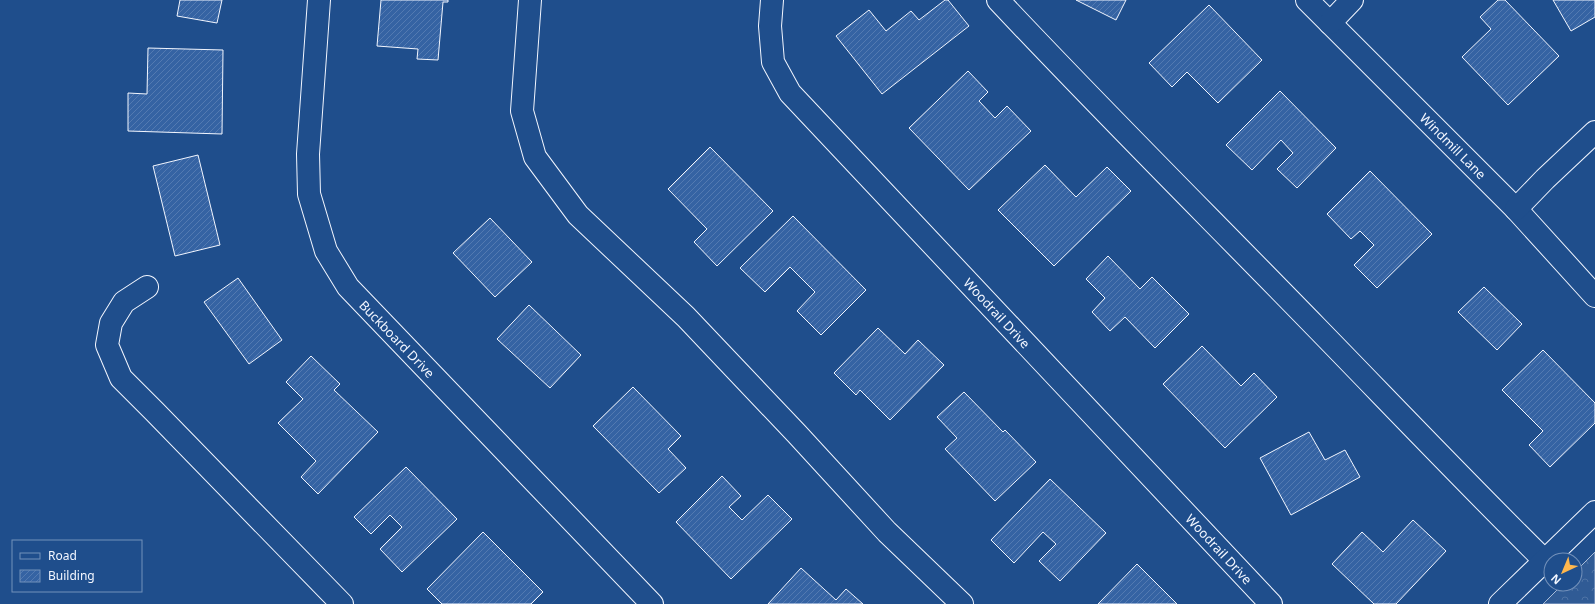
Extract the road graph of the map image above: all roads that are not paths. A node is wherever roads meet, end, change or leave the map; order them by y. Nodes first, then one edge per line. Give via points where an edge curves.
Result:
1 (319, 0) edge
2 (530, 0) edge
3 (772, 0) edge
4 (998, 0) edge
5 (1307, 0) edge
6 (1352, 0) edge
7 (1330, 23) junction
8 (1595, 132) edge
9 (1516, 209) junction
10 (147, 287) dead end
11 (1595, 296) edge
12 (1595, 512) edge
13 (1554, 552) edge
14 (1543, 559) edge
15 (1543, 563) edge
16 (342, 604) edge
17 (652, 604) edge
18 (962, 604) edge
19 (1271, 604) edge
20 (1500, 604) edge

1 - 17 street, Buckboard Drive via 308,154 309,194 326,251 348,287
2 - 18 street via 522,110 535,157 578,215 686,316 887,532
3 - 19 street, Woodrail Drive via 770,26 773,62 790,93
4 - 14 street
5 - 7 street, Windmill Lane
6 - 7 street
7 - 9 street, Windmill Lane
8 - 9 street
9 - 11 street, Windmill Lane
10 - 16 street via 124,302 111,323 106,345 121,378
12 - 13 street
15 - 20 street

